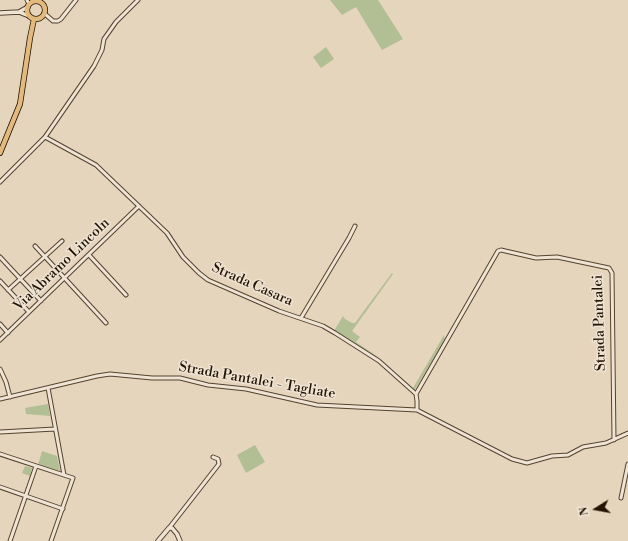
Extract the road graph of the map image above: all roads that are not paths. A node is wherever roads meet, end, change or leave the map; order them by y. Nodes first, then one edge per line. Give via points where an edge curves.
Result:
1 (76, 0) edge
2 (138, 0) edge
3 (39, 1) edge
4 (28, 4) edge
5 (19, 12) junction
6 (0, 13) edge
7 (45, 14) junction
8 (29, 16) junction
9 (34, 19) junction
10 (45, 137) junction
11 (2, 144) edge
12 (0, 153) edge
13 (0, 182) edge
14 (139, 206) junction
15 (355, 226) dead end
16 (62, 241) dead end
17 (35, 246) dead end
18 (89, 255) junction
19 (0, 257) edge
20 (45, 257) junction
21 (64, 278) junction
22 (21, 279) junction
23 (0, 281) edge
24 (8, 290) junction
25 (126, 295) dead end
26 (41, 301) junction
27 (29, 312) junction
28 (301, 318) junction
29 (106, 323) dead end
30 (0, 324) edge
31 (8, 332) junction
32 (0, 340) edge
33 (0, 369) edge
34 (48, 388) junction
35 (416, 394) junction
36 (10, 397) junction
37 (0, 400) edge
38 (417, 410) junction
39 (55, 429) junction
40 (0, 432) edge
41 (628, 433) edge
42 (614, 440) junction
43 (0, 454) edge
44 (214, 457) dead end
45 (628, 464) edge
46 (36, 466) junction
47 (64, 475) junction
48 (0, 487) edge
49 (26, 496) junction
50 (621, 498) dead end
51 (63, 509) junction
52 (169, 528) junction
53 (10, 541) edge
54 (51, 541) edge
55 (158, 541) edge
56 (180, 541) edge

1 - 7 street via 58,21 53,21
2 - 10 street via 108,33 94,66
3 - 4 main road
3 - 7 main road via 45,6
4 - 5 street
4 - 8 main road
5 - 6 street
5 - 8 street
7 - 9 main road
8 - 9 main road
9 - 11 main road via 20,104
10 - 13 street
10 - 14 street, Strada Casara via 96,165
11 - 12 main road
14 - 18 street, Via Abramo Lincoln
14 - 28 street, Strada Casara via 167,233 183,257 208,280
15 - 28 street
16 - 20 street
17 - 20 street
18 - 21 street, Via Abramo Lincoln
18 - 25 street
19 - 22 street
20 - 21 street
20 - 22 street
21 - 26 street, Via Abramo Lincoln
21 - 29 street
22 - 24 street
22 - 26 street
23 - 24 street
24 - 27 street
26 - 27 street, Via Abramo Lincoln
27 - 31 street, Via Abramo Lincoln
28 - 35 street, Strada Casara via 329,330 372,357
30 - 31 street
31 - 32 street, Via Abramo Lincoln
33 - 36 street
34 - 36 street, Strada Pantalei - Tagliate
34 - 38 street, Strada Pantalei - Tagliate via 110,374 170,377 317,404
34 - 39 street
35 - 38 street
35 - 42 street, Strada Pantalei via 498,251 536,258 557,257 609,268 612,274
36 - 37 street, Strada Pantalei - Tagliate
38 - 42 street via 512,460 524,463 568,455 583,447
39 - 40 street
39 - 47 street
41 - 42 street
43 - 46 street
44 - 52 street via 219,464
45 - 50 street
46 - 47 street
46 - 49 street
47 - 51 street via 73,478
48 - 49 street
49 - 51 street
49 - 53 street
51 - 54 street
52 - 55 street
52 - 56 street via 174,530

